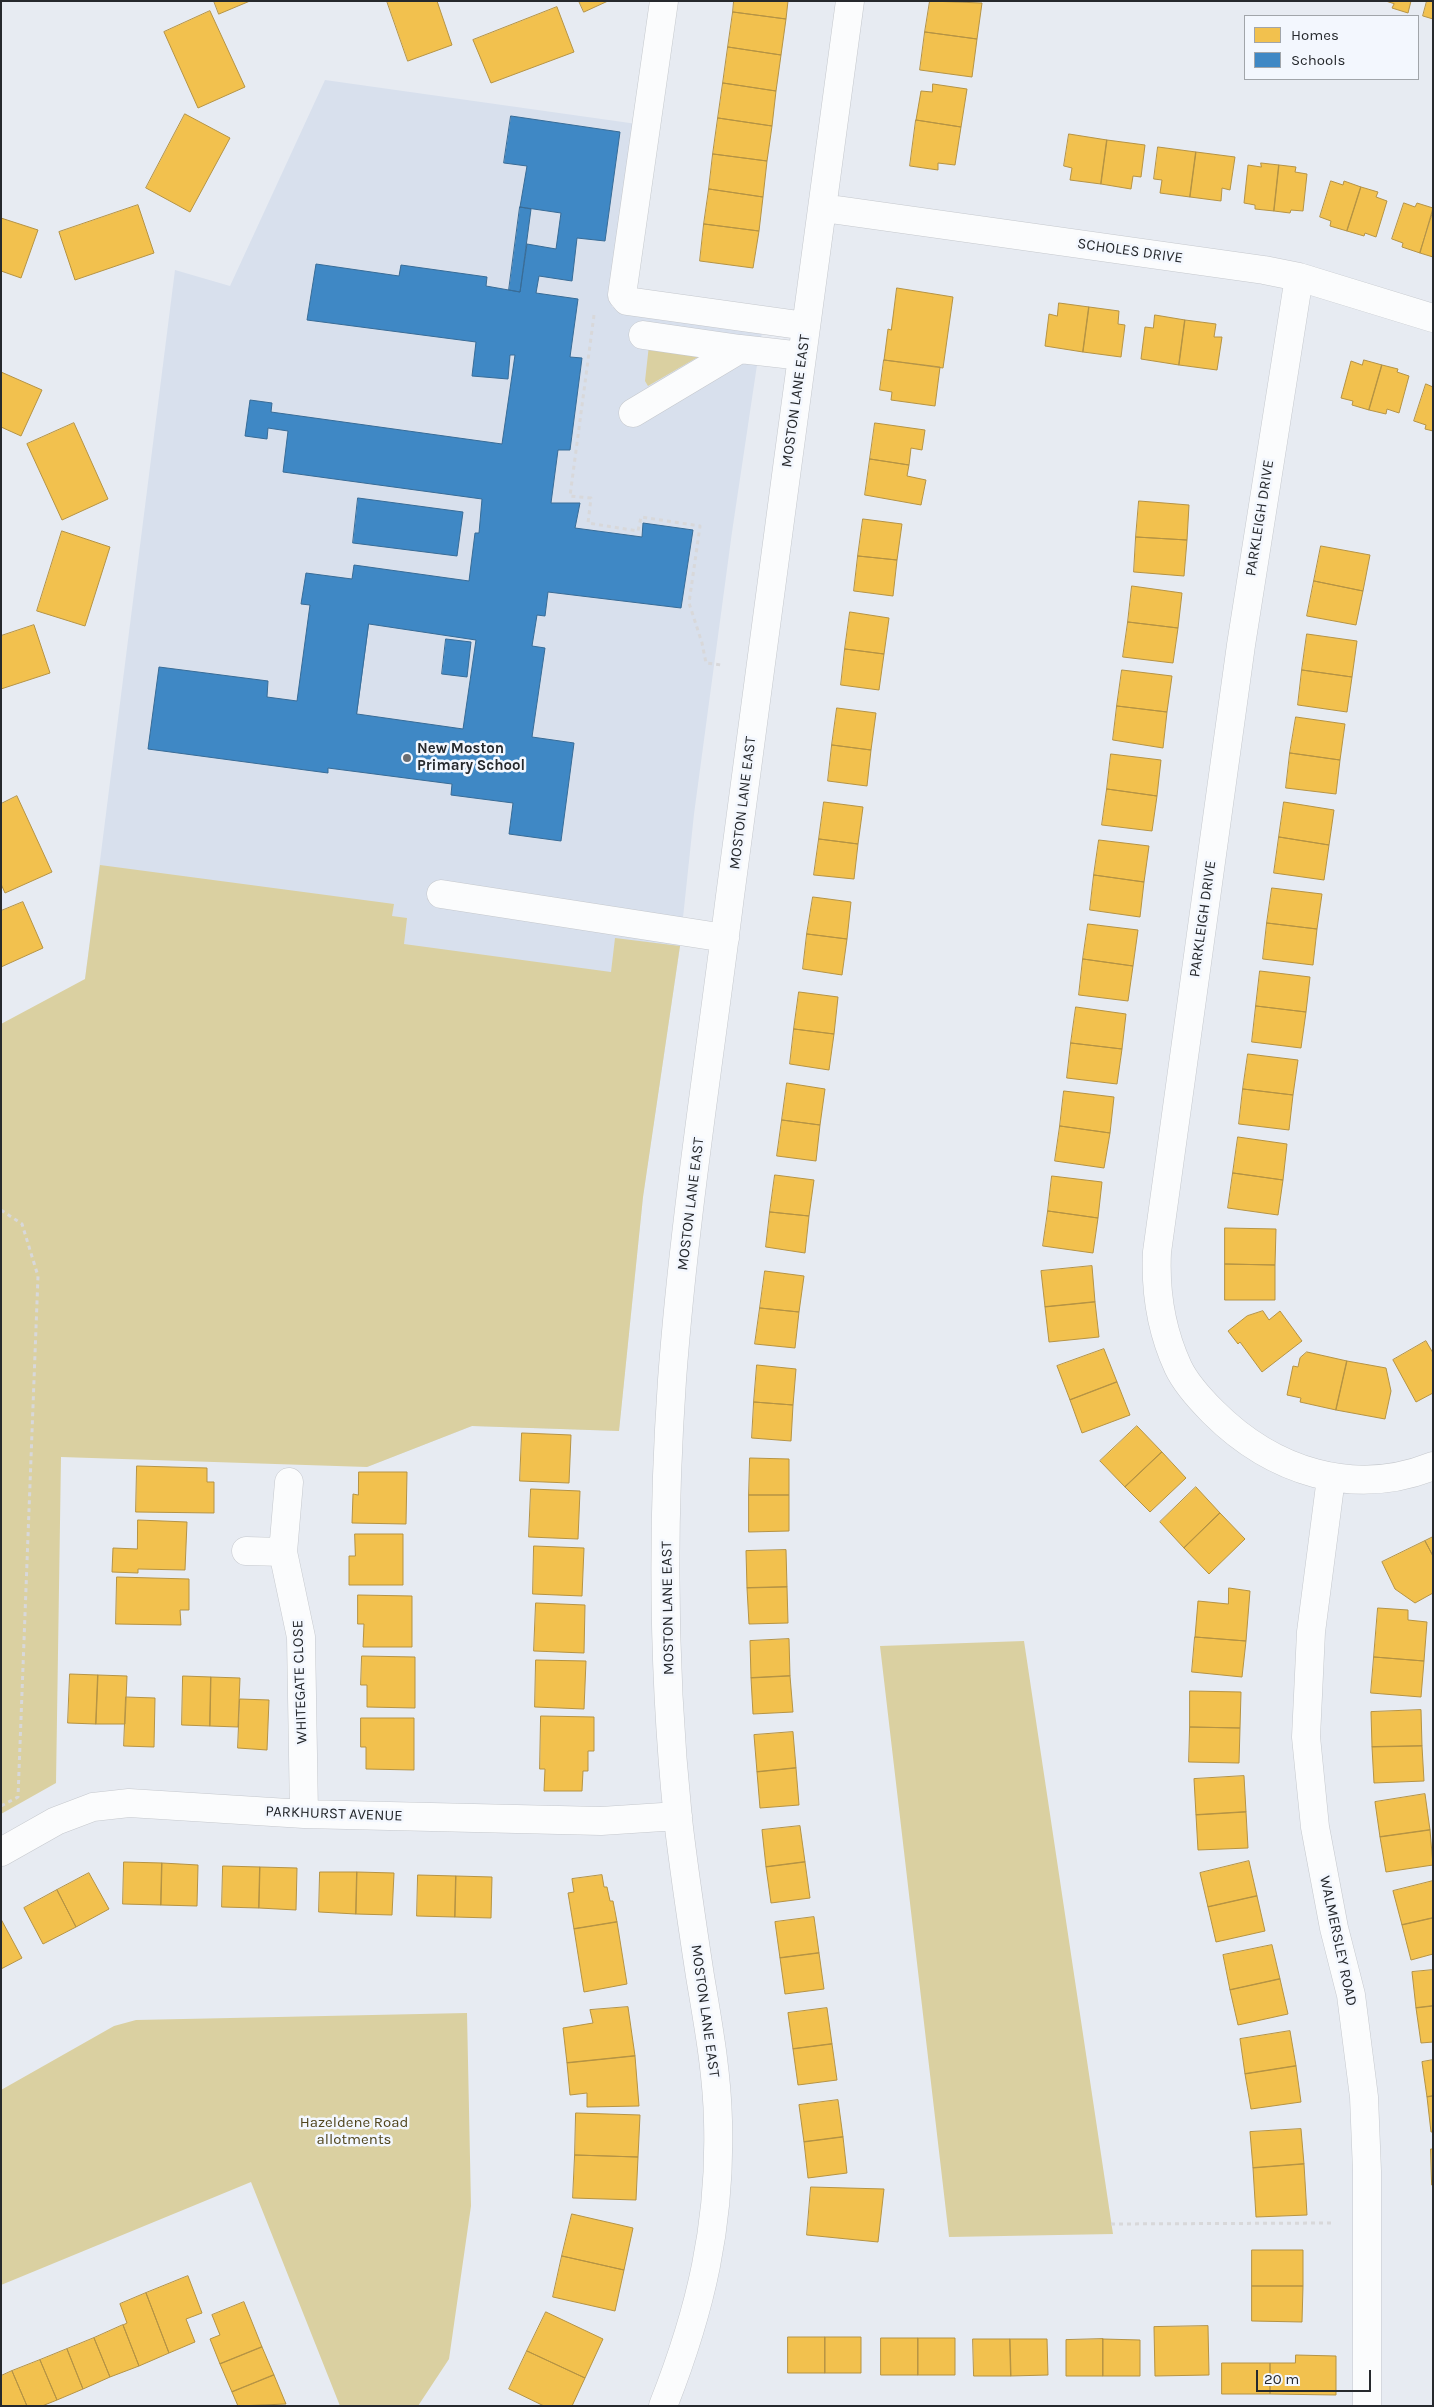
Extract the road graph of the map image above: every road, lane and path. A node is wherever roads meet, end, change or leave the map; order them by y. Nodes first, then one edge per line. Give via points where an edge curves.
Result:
1 (664, 1) edge
2 (850, 1) edge
3 (822, 208) junction
4 (1298, 277) junction
5 (594, 309) dead end
6 (1433, 318) edge
7 (806, 326) junction
8 (643, 335) dead end
9 (740, 349) junction
10 (802, 356) junction
11 (634, 413) dead end
12 (721, 665) dead end
13 (441, 894) dead end
14 (725, 938) junction
15 (1, 1210) edge
16 (1433, 1466) edge
17 (1331, 1478) junction
18 (289, 1482) dead end
19 (246, 1551) dead end
20 (283, 1552) junction
21 (1, 1806) edge
22 (304, 1814) junction
23 (678, 1816) junction
24 (1, 1852) edge
25 (1367, 2223) junction
26 (1111, 2224) dead end
27 (662, 2406) edge
28 (1368, 2406) edge

1 - 7 street via 622,295 627,301
2 - 3 street, MOSTON LANE EAST
3 - 4 street, SCHOLES DRIVE via 1219,263
3 - 7 street, MOSTON LANE EAST
4 - 6 street, SCHOLES DRIVE
4 - 17 street, PARKLEIGH DRIVE via 1241,645 1158,1242 1156,1280 1166,1337 1179,1369 1198,1397 1248,1442 1272,1458
5 - 12 path via 570,496 591,498 588,524 638,531 640,516 700,526 689,603 706,663
7 - 10 street, MOSTON LANE EAST
8 - 9 street
9 - 10 street
9 - 11 street
10 - 14 street, MOSTON LANE EAST
13 - 14 street
14 - 23 street, MOSTON LANE EAST via 672,1379 667,1505 668,1672
15 - 21 path via 22,1224 38,1276 18,1798
16 - 17 street, PARKLEIGH DRIVE via 1382,1478
17 - 25 street, WALMERSLEY ROAD via 1311,1632 1306,1737 1314,1827 1351,1995 1361,2071
18 - 20 street, WHITEGATE CLOSE
19 - 20 street
20 - 22 street, WHITEGATE CLOSE via 301,1637
22 - 23 street, PARKHURST AVENUE via 601,1821
22 - 24 street, PARKHURST AVENUE via 129,1803 93,1807 56,1821
23 - 27 street, MOSTON LANE EAST via 713,2052 718,2184 710,2256 690,2333
25 - 26 path
25 - 28 street, WALMERSLEY ROAD

